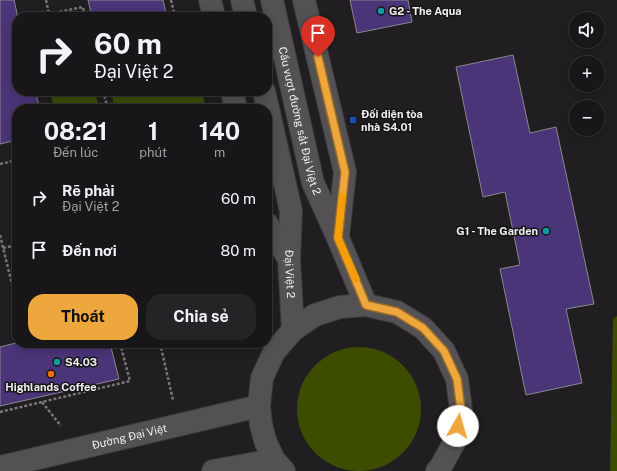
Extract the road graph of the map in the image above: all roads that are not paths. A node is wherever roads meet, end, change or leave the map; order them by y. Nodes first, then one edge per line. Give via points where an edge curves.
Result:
1 (210, 0) edge
2 (242, 0) edge
3 (272, 0) edge
4 (304, 0) edge
5 (213, 12) edge
6 (245, 12) edge
7 (272, 126) edge
8 (272, 232) edge
9 (338, 238) junction
10 (289, 259) junction
11 (366, 305) junction
12 (293, 330) junction
13 (259, 406) junction
14 (279, 465) edge
15 (0, 467) edge
16 (213, 471) edge
17 (437, 471) edge

1 - 5 street
2 - 6 street
3 - 9 street, Cầu vượt đường sắt Đại Việt 2 via 313,183
4 - 9 street via 345,172
7 - 10 street via 291,211
8 - 10 street, Đại Việt 2
9 - 11 street
10 - 12 street, Đại Việt 2
11 - 12 street via 340,307 315,315
11 - 17 street via 397,312 423,328 444,351 457,379 461,410 455,441
12 - 13 street via 274,352 262,378
13 - 14 street via 266,443
13 - 15 street, Đường Đại Việt
14 - 16 street

